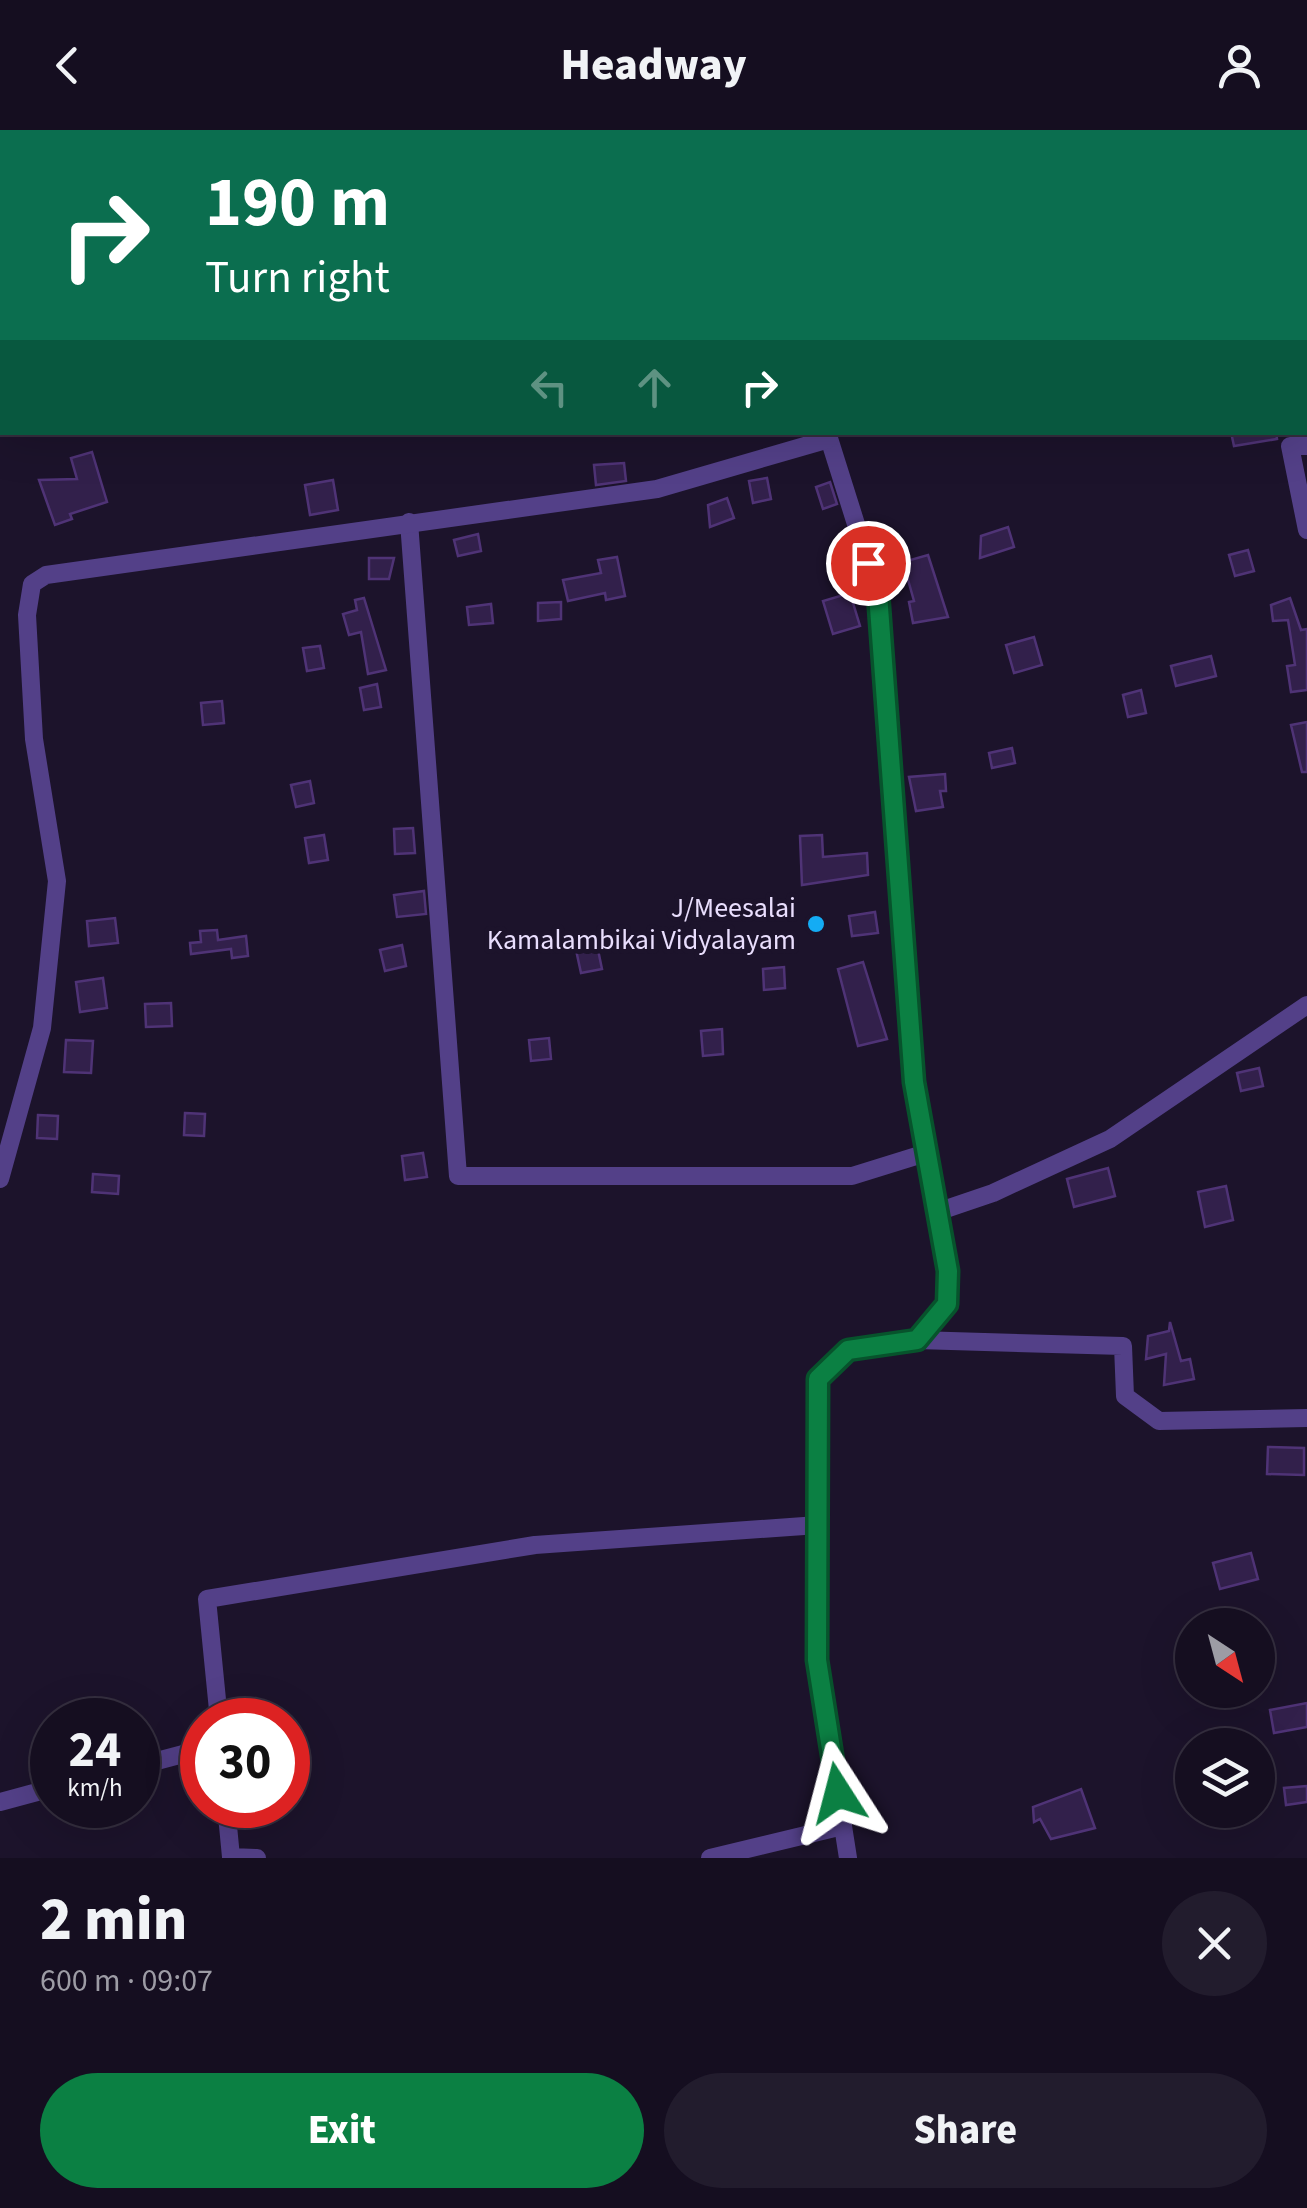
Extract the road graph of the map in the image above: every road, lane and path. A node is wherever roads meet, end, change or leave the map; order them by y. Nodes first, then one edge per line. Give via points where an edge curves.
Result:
1 (828, 436) edge
2 (1295, 442) edge
3 (409, 522) junction
4 (1307, 530) edge
5 (1307, 1006) edge
6 (926, 1153) junction
7 (3, 1159) edge
8 (0, 1180) edge
9 (937, 1212) junction
10 (917, 1340) junction
11 (1307, 1418) edge
12 (818, 1525) junction
13 (217, 1698) edge
14 (30, 1794) edge
15 (0, 1802) edge
16 (843, 1826) junction
17 (228, 1828) edge
18 (257, 1858) edge
19 (710, 1858) edge
20 (848, 1858) edge

1 - 3 street via 657,489
1 - 6 street via 878,594 914,1082
2 - 4 street
3 - 6 street via 458,1176 852,1176
3 - 7 street via 46,575 32,584 34,739 57,881 42,1028
5 - 9 street via 1110,1139
6 - 9 street
7 - 8 street
9 - 10 street via 947,1304
10 - 11 street via 1123,1346 1125,1396 1159,1421
10 - 12 street via 848,1350 818,1379
12 - 13 street via 536,1545 207,1599
12 - 16 street via 817,1660
14 - 15 street
16 - 19 street
16 - 20 street
17 - 18 street via 231,1857

